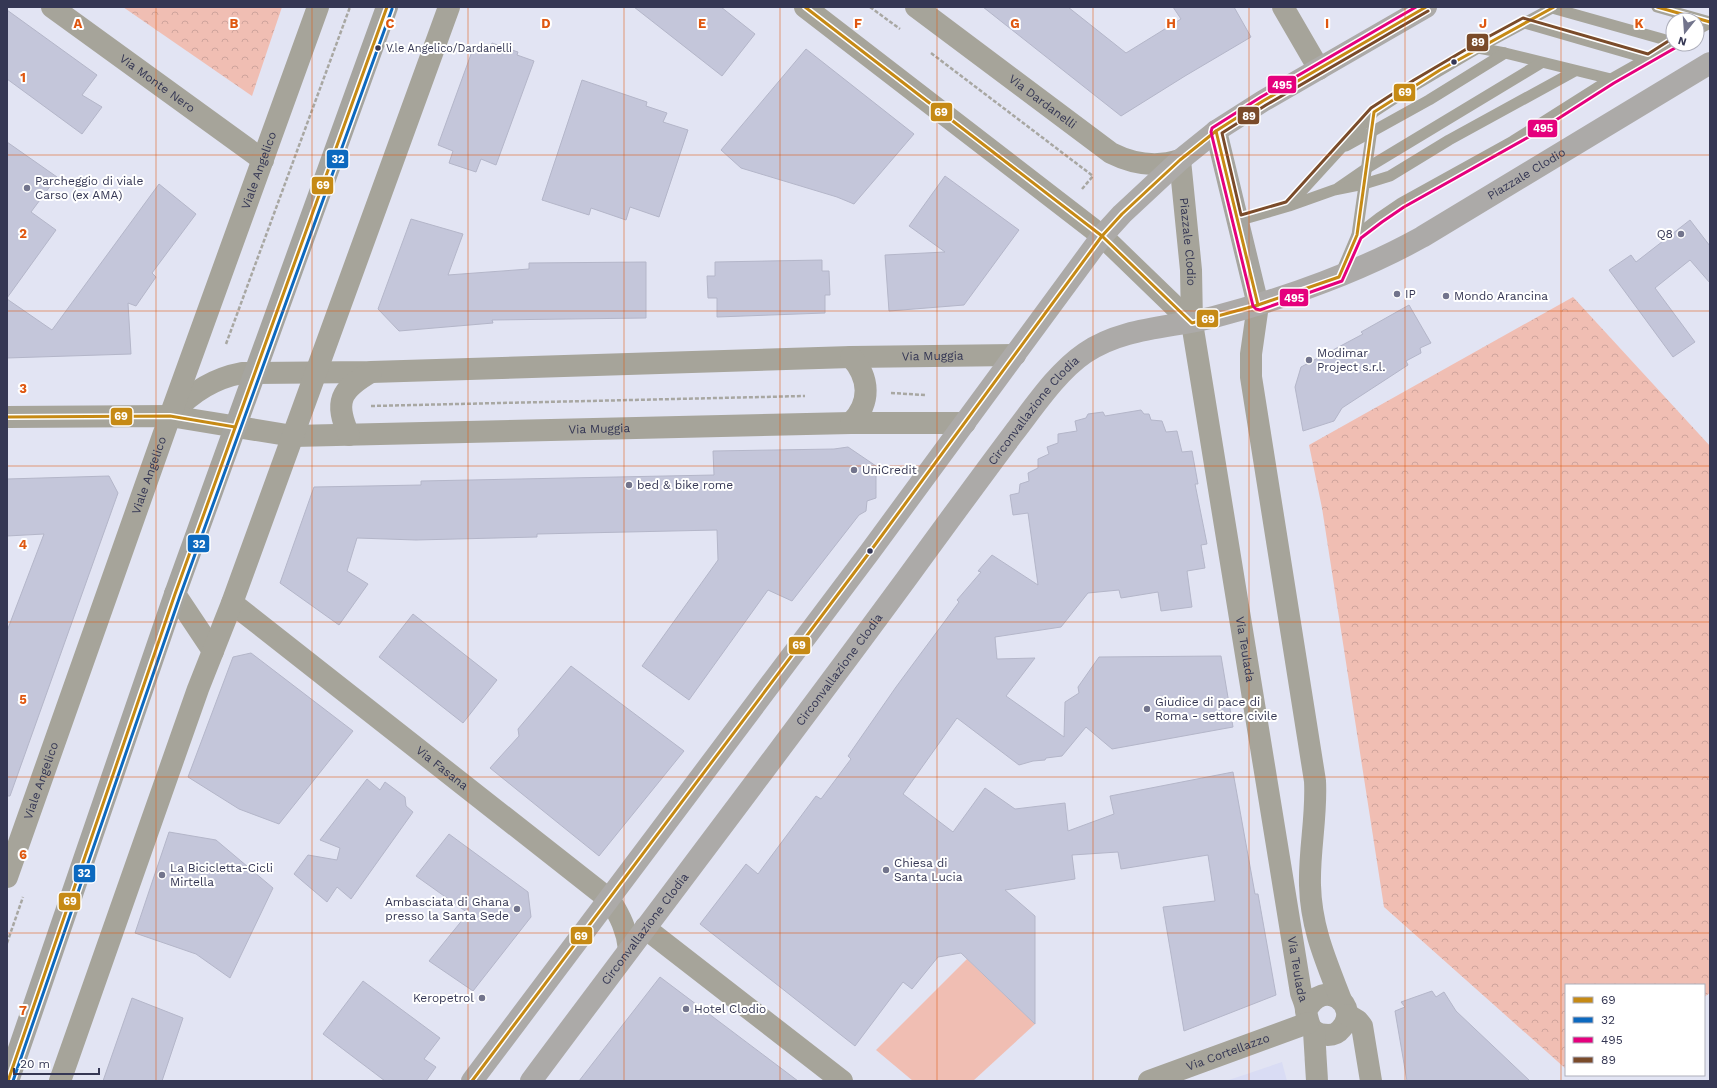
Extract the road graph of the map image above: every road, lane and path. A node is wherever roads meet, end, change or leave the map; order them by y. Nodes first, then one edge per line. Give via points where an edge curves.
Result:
1 (52, 7) edge
2 (318, 7) edge
3 (350, 7) edge
4 (387, 7) edge
5 (449, 7) edge
6 (805, 7) edge
7 (870, 7) edge
8 (916, 7) edge
9 (1283, 7) edge
10 (1426, 7) edge
11 (1658, 7) edge
12 (1553, 8) edge
13 (1710, 22) edge
14 (1525, 23) junction
15 (902, 31) dead end
16 (1665, 41) edge
17 (1478, 48) junction
18 (1665, 48) edge
19 (927, 50) dead end
20 (1505, 53) junction
21 (1648, 59) junction
22 (1541, 63) junction
23 (1710, 63) edge
24 (1319, 69) junction
25 (1575, 71) junction
26 (1612, 79) junction
27 (1374, 112) junction
28 (1216, 131) junction
29 (1371, 133) junction
30 (1338, 150) junction
31 (263, 160) junction
32 (1180, 160) junction
33 (1367, 168) junction
34 (1097, 171) dead end
35 (1093, 176) junction
36 (1364, 184) junction
37 (1082, 190) dead end
38 (1334, 190) junction
39 (1289, 206) junction
40 (1237, 221) junction
41 (1357, 235) junction
42 (1102, 236) junction
43 (1339, 277) junction
44 (1258, 305) junction
45 (236, 319) dead end
46 (1192, 323) junction
47 (1014, 355) junction
48 (851, 357) junction
49 (255, 372) junction
50 (371, 372) junction
51 (316, 373) junction
52 (888, 392) dead end
53 (925, 395) dead end
54 (812, 396) dead end
55 (371, 406) dead end
56 (170, 416) junction
57 (7, 418) edge
58 (966, 422) junction
59 (851, 423) junction
60 (234, 427) junction
61 (349, 435) junction
62 (293, 436) junction
63 (175, 594) junction
64 (232, 603) junction
65 (213, 651) junction
66 (7, 877) edge
67 (610, 900) junction
68 (645, 928) junction
69 (629, 949) junction
70 (1345, 1008) junction
71 (1309, 1022) junction
72 (8, 1081) edge
73 (60, 1081) edge
74 (472, 1081) edge
75 (531, 1081) edge
76 (842, 1081) edge
77 (1149, 1081) edge
78 (1317, 1081) edge
79 (1372, 1081) edge

1 - 31 street, Via Monte Nero
2 - 31 street, Viale Angelico
3 - 45 path
4 - 49 street
5 - 51 street
6 - 42 street
7 - 15 path
8 - 32 street, Via Dardanelli via 1111,153 1139,163 1161,165
9 - 24 street
10 - 24 main road
11 - 13 lane
12 - 14 lane
12 - 16 lane
14 - 17 lane
14 - 21 lane
17 - 20 lane
17 - 27 lane
18 - 21 lane
19 - 35 path
20 - 22 lane
20 - 29 lane
21 - 26 lane
22 - 25 lane
22 - 33 lane
23 - 43 main road, Piazzale Clodio via 1422,237 1381,259
24 - 28 main road
25 - 26 lane
25 - 36 lane via 1449,140 1390,176
26 - 41 lane via 1532,130 1401,204
27 - 29 lane
27 - 30 lane
28 - 32 main road
28 - 40 street
29 - 30 lane
29 - 33 lane
30 - 39 lane
31 - 56 street, Viale Angelico
32 - 42 main road
32 - 46 street, Piazzale Clodio via 1191,270
33 - 36 lane
33 - 38 lane
34 - 35 path
35 - 37 path
36 - 38 lane
36 - 41 lane
38 - 39 lane
39 - 40 lane
40 - 44 street
41 - 43 lane
42 - 46 street
42 - 47 main road
43 - 44 main road, Piazzale Clodio
44 - 46 main road, Piazzale Clodio
44 - 70 street, Via Teulada via 1251,354 1251,377 1315,781 1316,809 1310,884 1312,914 1317,939
46 - 68 main road, Circonvallazione Clodia via 1119,336 1084,354 1063,373 1031,410
46 - 71 street, Via Teulada via 1301,994
47 - 48 street, Via Muggia
47 - 58 main road
48 - 50 street, Via Muggia
48 - 59 street via 863,373 866,392 862,410
49 - 51 street, Via Muggia
49 - 56 street, Via Muggia via 229,375 209,385 189,397
49 - 60 street
50 - 51 street, Via Muggia
50 - 61 street via 354,383 341,401 340,410
51 - 62 street
52 - 53 path
54 - 55 path
56 - 57 street, Via Muggia
56 - 60 street, Via Muggia
56 - 66 street, Viale Angelico
58 - 59 street, Via Muggia
58 - 67 main road
59 - 61 street, Via Muggia
60 - 62 street, Via Muggia
60 - 63 street
61 - 62 street, Via Muggia
62 - 64 street
63 - 65 street
63 - 72 street
64 - 65 street
64 - 67 street, Via Fasana
65 - 73 street
67 - 69 street, Via Fasana via 622,921
67 - 74 main road
68 - 69 main road, Circonvallazione Clodia
68 - 76 street
69 - 75 main road, Circonvallazione Clodia
70 - 71 street via 1346,1024 1340,1031 1331,1035 1322,1035
70 - 71 street via 1332,994 1321,995 1311,1001
70 - 79 street, Via Teulada via 1362,1026
71 - 77 street, Via Cortellazzo
71 - 78 street, Via Teulada

